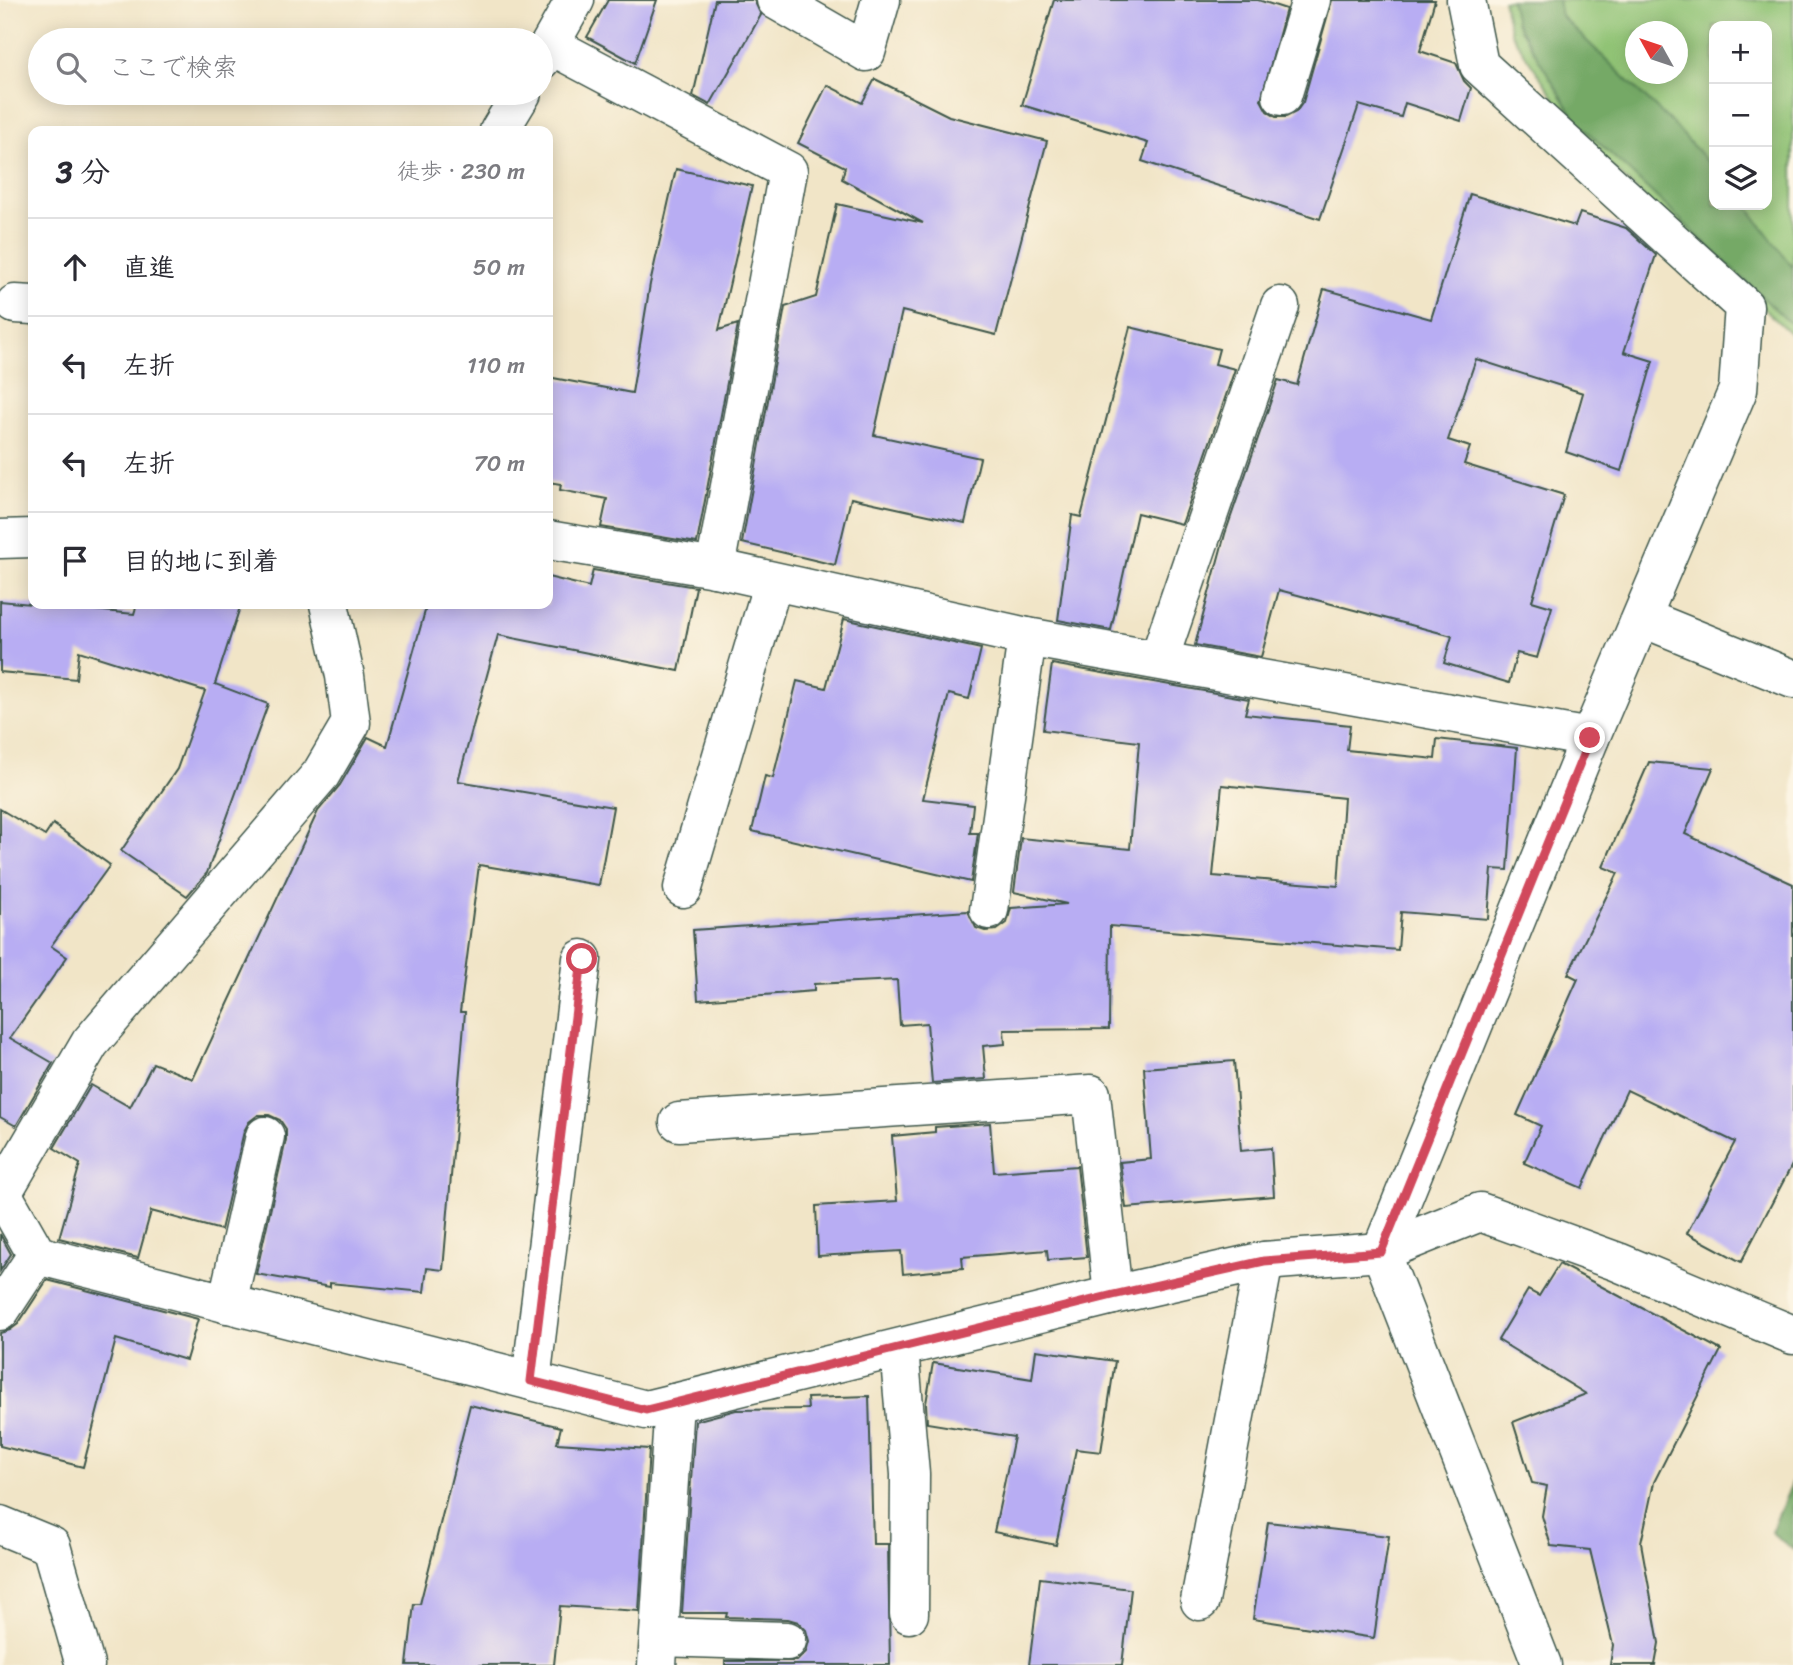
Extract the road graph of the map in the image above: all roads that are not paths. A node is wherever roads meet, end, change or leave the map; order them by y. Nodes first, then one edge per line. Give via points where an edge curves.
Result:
1 (575, 0) edge
2 (776, 0) edge
3 (881, 0) edge
4 (1311, 0) edge
5 (1466, 0) edge
6 (553, 39) edge
7 (553, 57) edge
8 (1282, 96) dead end
9 (515, 105) edge
10 (502, 126) edge
11 (1280, 306) dead end
12 (28, 538) edge
13 (0, 539) edge
14 (553, 541) edge
15 (715, 568) junction
16 (773, 582) junction
17 (331, 609) edge
18 (1643, 618) junction
19 (1027, 637) junction
20 (1159, 659) junction
21 (1793, 678) edge
22 (1590, 738) junction
23 (683, 888) dead end
24 (989, 910) dead end
25 (582, 959) dead end
26 (679, 1122) dead end
27 (265, 1136) dead end
28 (2, 1191) edge
29 (1381, 1252) junction
30 (37, 1255) junction
31 (1264, 1261) junction
32 (1113, 1295) junction
33 (227, 1304) junction
34 (0, 1311) edge
35 (1793, 1335) edge
36 (899, 1349) junction
37 (531, 1381) junction
38 (674, 1404) junction
39 (0, 1525) edge
40 (1200, 1601) dead end
41 (909, 1614) dead end
42 (787, 1641) dead end
43 (653, 1658) edge
44 (85, 1665) edge
45 (1542, 1665) edge

1 - 6 street
2 - 3 street via 866,52
4 - 8 street
5 - 18 street via 1479,65 1744,306 1738,390
7 - 15 street via 789,171
9 - 10 street
11 - 20 street
12 - 13 street
14 - 15 street
15 - 16 street
16 - 19 street
16 - 23 street
17 - 28 street via 351,723 321,774 90,1044
18 - 21 street
18 - 22 street
19 - 20 street
19 - 24 street
20 - 22 street
22 - 29 street
25 - 37 street
26 - 32 street via 1091,1094
27 - 33 street
28 - 30 street
29 - 31 street
29 - 35 street via 1480,1212 1618,1262
29 - 45 street
30 - 33 street
30 - 34 street
31 - 32 street
31 - 40 street
32 - 36 street
33 - 37 street
36 - 38 street
36 - 41 street via 910,1474
37 - 38 street via 646,1410
38 - 43 street
39 - 44 street via 51,1546
42 - 43 street

